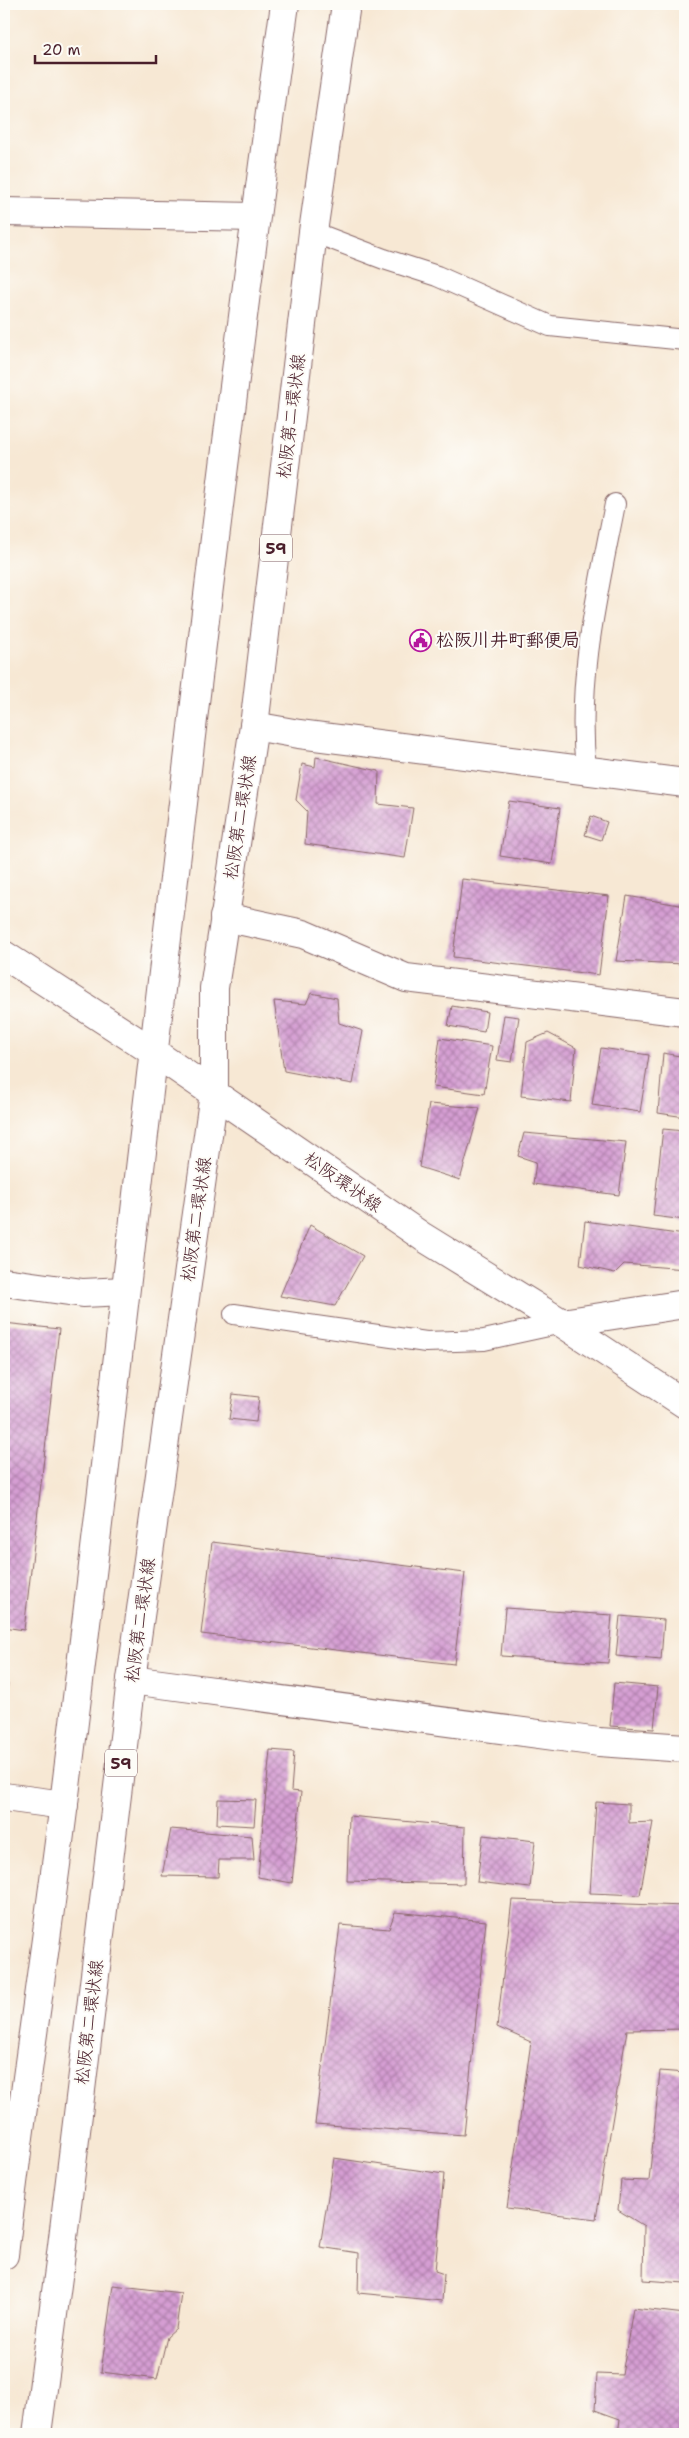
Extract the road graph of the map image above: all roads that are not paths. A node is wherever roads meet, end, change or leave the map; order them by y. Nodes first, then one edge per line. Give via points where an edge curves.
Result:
1 (285, 4) edge
2 (346, 4) edge
3 (4, 212) edge
4 (255, 217) junction
5 (313, 232) junction
6 (685, 340) edge
7 (615, 504) dead end
8 (254, 726) junction
9 (586, 769) junction
10 (685, 782) edge
11 (224, 917) junction
12 (4, 955) edge
13 (685, 1012) edge
14 (152, 1051) junction
15 (214, 1094) junction
16 (4, 1282) edge
17 (125, 1291) junction
18 (685, 1304) edge
19 (234, 1314) dead end
20 (562, 1323) junction
21 (685, 1404) edge
22 (131, 1680) junction
23 (685, 1748) edge
24 (4, 1797) edge
25 (64, 1805) junction
26 (5, 2228) edge
27 (4, 2255) edge
28 (37, 2434) edge

1 - 4 main road
2 - 5 main road, 松阪第二環状線 / 59
3 - 4 main road
4 - 14 main road
5 - 6 lane via 437,276 550,326
5 - 8 main road, 松阪第二環状線 / 59
7 - 9 lane via 590,630 583,737
8 - 9 main road
8 - 11 main road, 松阪第二環状線 / 59
9 - 10 main road
11 - 13 main road via 303,934 406,978
11 - 15 main road, 松阪第二環状線 / 59 via 214,988
12 - 14 main road, 松阪環状線
14 - 15 main road, 松阪環状線
14 - 17 main road
15 - 20 main road, 松阪環状線 via 423,1237
15 - 22 main road, 松阪第二環状線 / 59
16 - 17 main road via 83,1293
17 - 25 main road
18 - 20 main road
19 - 20 lane via 426,1342 484,1340
20 - 21 main road, 松阪環状線
22 - 23 main road via 599,1742
22 - 28 main road, 松阪第二環状線 / 59
24 - 25 main road
25 - 26 main road
26 - 27 main road

